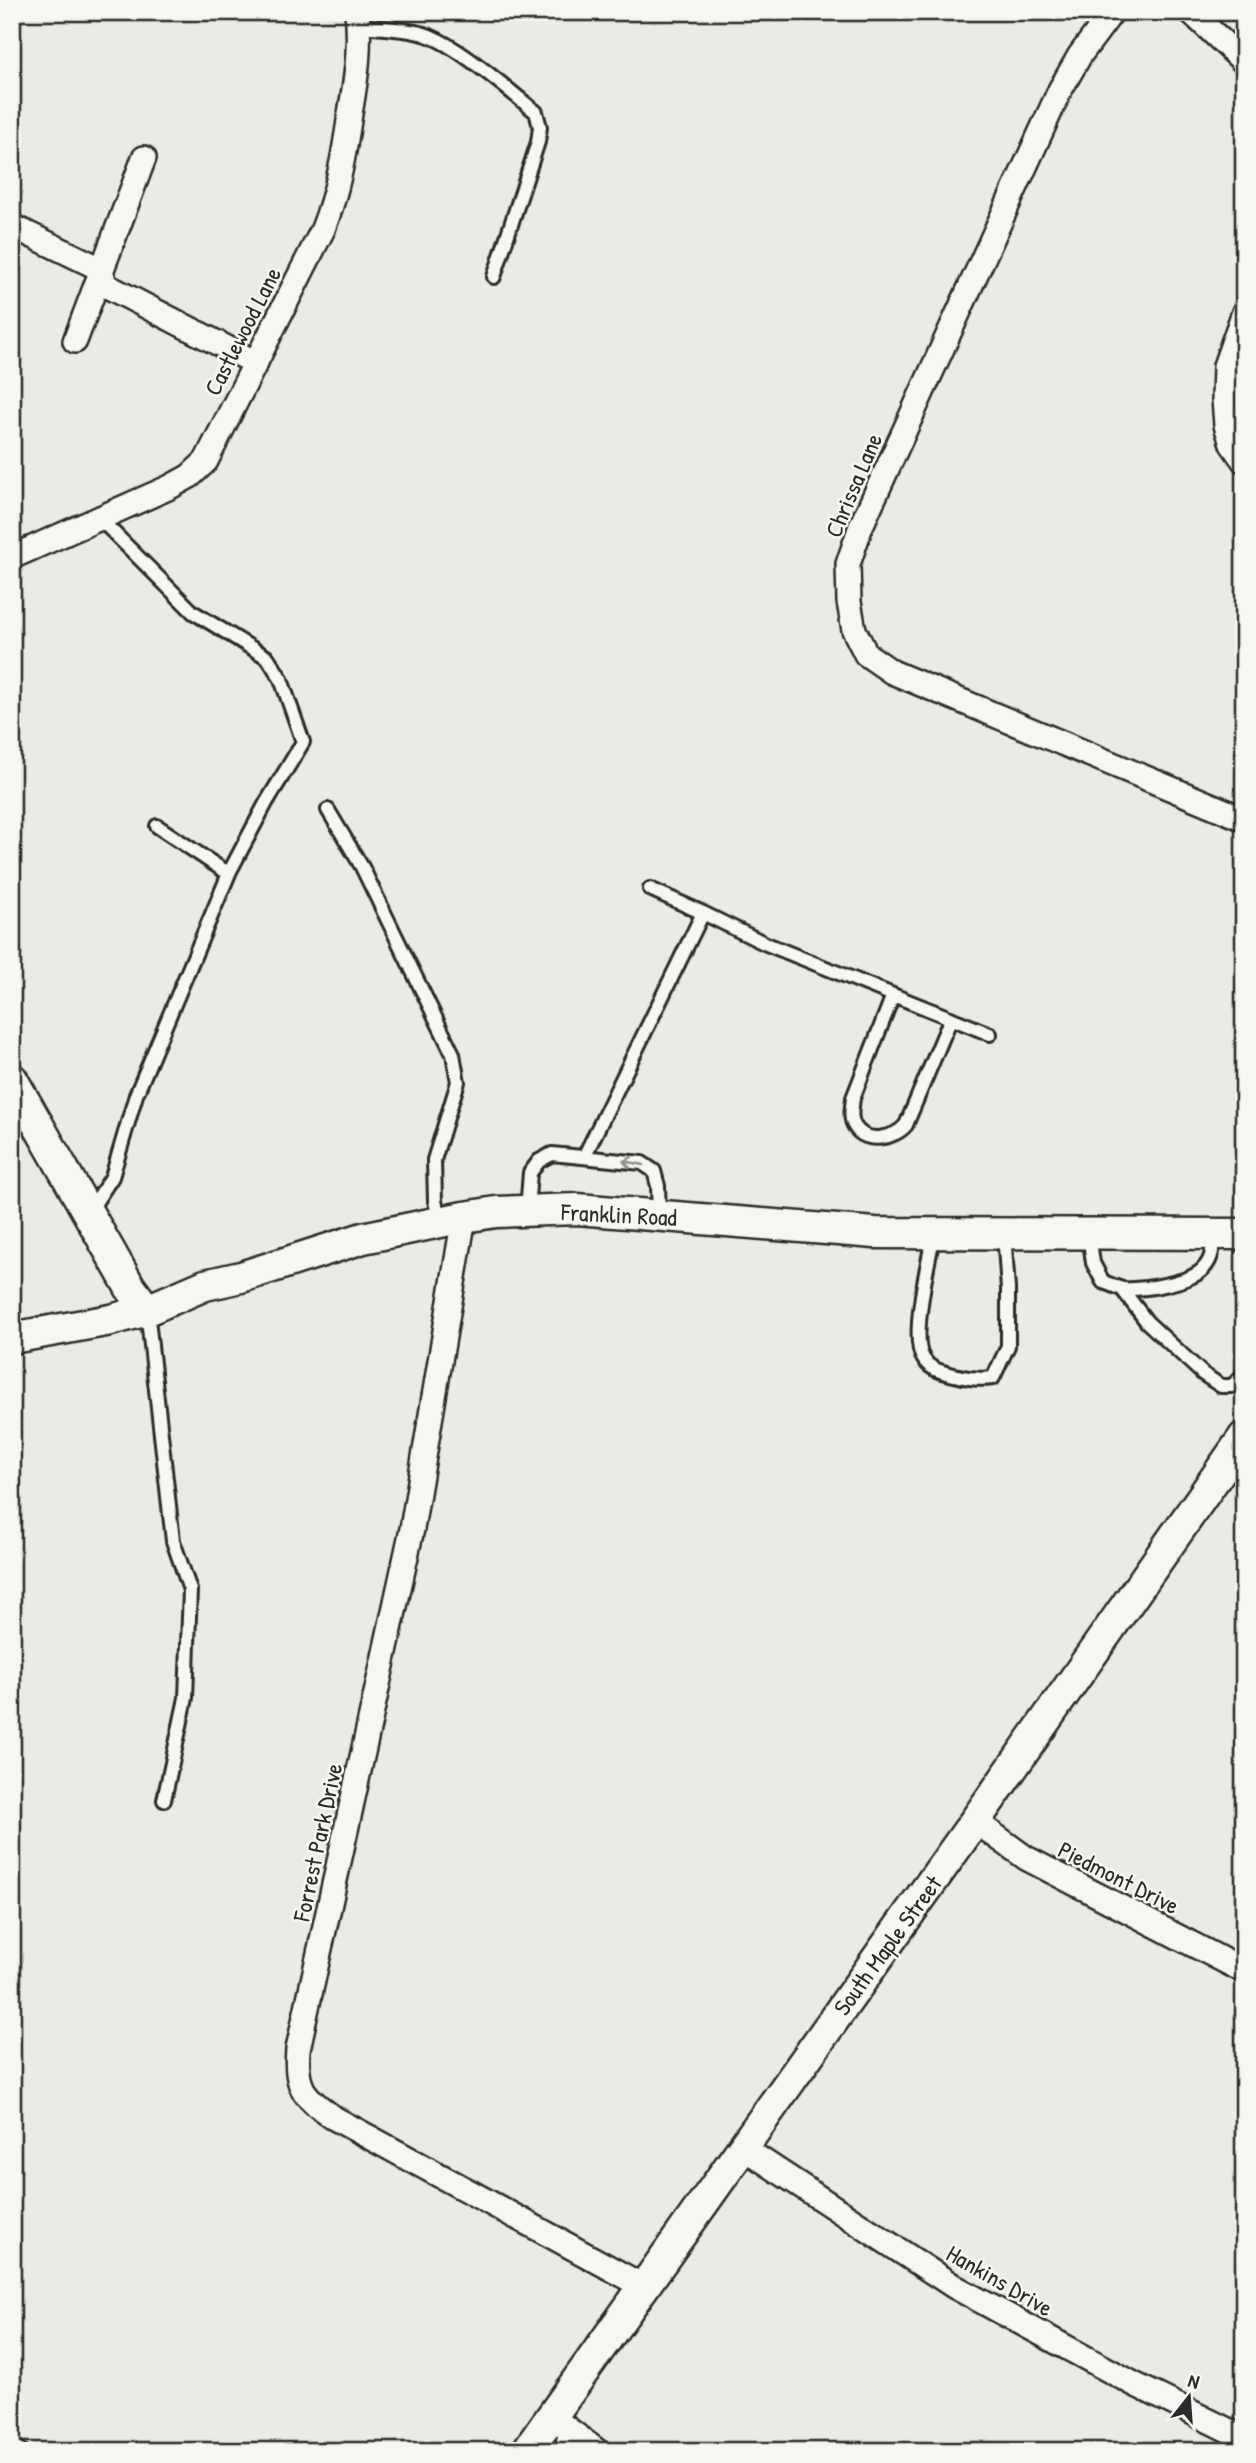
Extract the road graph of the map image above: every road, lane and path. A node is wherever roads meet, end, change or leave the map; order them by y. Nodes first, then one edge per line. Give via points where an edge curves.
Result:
1 (1112, 12) edge
2 (1191, 12) edge
3 (358, 19) edge
4 (1244, 62) edge
5 (144, 158) dead end
6 (12, 226) edge
7 (101, 269) junction
8 (494, 277) dead end
9 (1244, 312) edge
10 (75, 341) dead end
11 (256, 363) junction
12 (1244, 461) edge
13 (99, 518) junction
14 (12, 557) edge
15 (328, 810) dead end
16 (1244, 819) edge
17 (157, 826) dead end
18 (230, 871) junction
19 (650, 889) dead end
20 (703, 913) junction
21 (893, 995) junction
22 (951, 1018) junction
23 (990, 1034) dead end
24 (12, 1079) edge
25 (583, 1157) junction
26 (527, 1211) junction
27 (88, 1213) junction
28 (659, 1216) junction
29 (452, 1219) junction
30 (934, 1233) junction
31 (1004, 1233) junction
32 (1089, 1233) junction
33 (1213, 1234) junction
34 (1244, 1234) edge
35 (1122, 1289) junction
36 (147, 1310) junction
37 (12, 1338) edge
38 (1244, 1374) edge
39 (1244, 1437) edge
40 (164, 1800) dead end
41 (975, 1821) junction
42 (1244, 1971) edge
43 (741, 2147) junction
44 (643, 2286) junction
45 (559, 2422) junction
46 (1244, 2438) edge
47 (12, 2445) edge
48 (22, 2451) edge
49 (527, 2451) edge
50 (561, 2451) edge
51 (597, 2451) edge

1 - 16 street, Chrissa Lane via 1060,90 861,526 848,564 849,601 854,630 866,654 892,672
2 - 4 street
3 - 8 lane via 427,35 459,53 536,112 538,142
3 - 11 street, Castlewood Lane via 354,90 337,192 324,229
5 - 7 street
6 - 7 street
7 - 10 street
7 - 11 street via 106,285
9 - 12 street via 1225,366 1224,399 1232,444
11 - 13 street, Castlewood Lane via 206,461 170,487
13 - 14 street, Castlewood Lane
13 - 18 lane via 193,612 268,659 281,679 303,742
15 - 29 lane via 362,867 453,1054 458,1082 434,1160 436,1200
17 - 18 lane
18 - 27 lane via 136,1096 112,1177
19 - 20 lane
20 - 21 lane
20 - 25 lane
21 - 22 lane
21 - 22 lane via 851,1113 858,1131 875,1138 886,1138 906,1125
22 - 23 lane
24 - 27 street
25 - 26 lane via 552,1154 539,1161 530,1173
28 -> 25 lane via 654,1171 642,1163
26 - 28 street, Franklin Road via 577,1209
26 - 29 street, Franklin Road
27 - 36 street
28 - 30 street, Franklin Road via 875,1233
29 - 36 street, Franklin Road via 363,1238 205,1285
29 - 44 street, Forrest Park Drive via 412,1529 298,2049 298,2080 302,2092 334,2118
30 - 31 street, Franklin Road
30 - 31 lane via 920,1318 922,1357 933,1369 976,1380 993,1378 1008,1346
31 - 32 street, Franklin Road
32 - 33 street, Franklin Road
32 - 35 lane via 1093,1263 1103,1282
33 - 34 street, Franklin Road
33 - 35 lane via 1212,1255 1202,1270 1153,1287
35 - 38 lane via 1147,1322 1203,1374 1221,1386 1232,1386
36 - 37 street, Franklin Road
36 - 40 lane via 173,1541 190,1591 186,1698
39 - 41 street, South Maple Street
41 - 42 street, Piedmont Drive via 1026,1858
41 - 43 street, South Maple Street
43 - 44 street, South Maple Street
43 - 46 street, Hankins Drive via 955,2287
44 - 45 street, South Maple Street
45 - 49 street, South Maple Street
45 - 50 lane
45 - 51 street
47 - 48 lane

